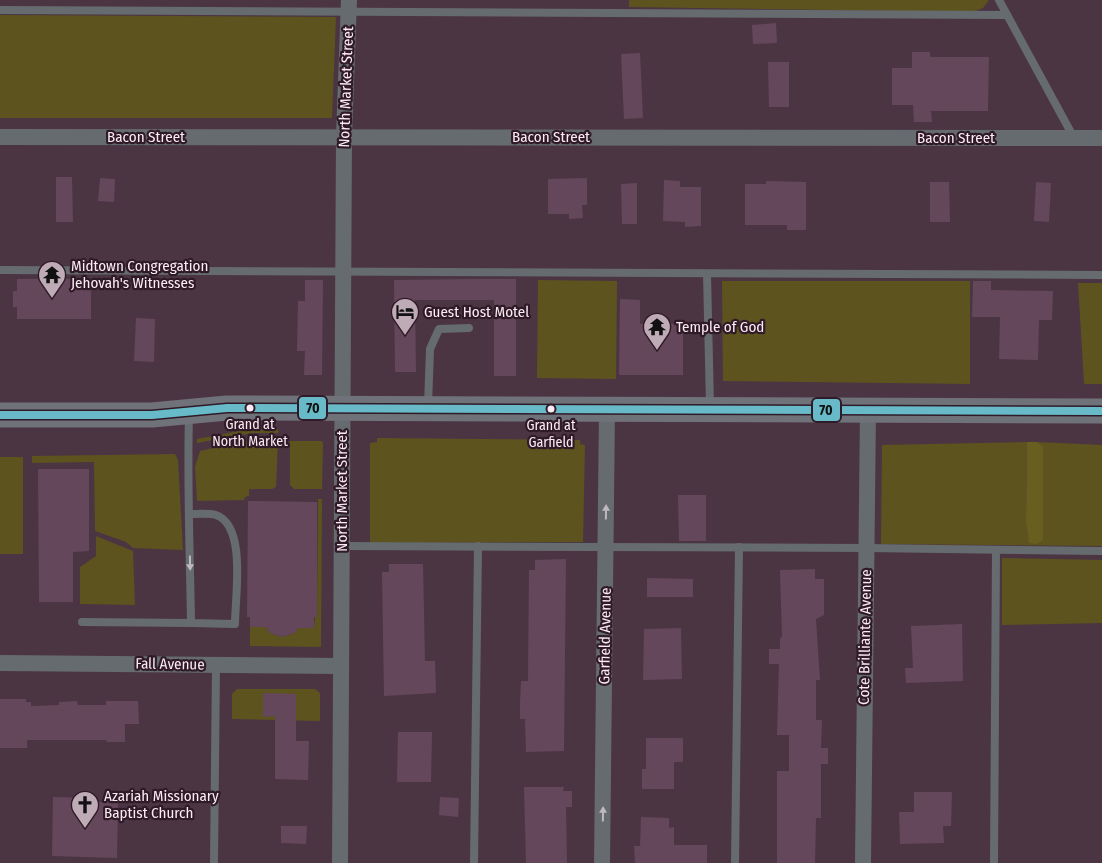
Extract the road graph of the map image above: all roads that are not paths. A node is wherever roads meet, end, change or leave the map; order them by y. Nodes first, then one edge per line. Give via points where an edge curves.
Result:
1 (999, 0) edge
2 (349, 6) edge
3 (0, 10) edge
4 (1007, 15) junction
5 (344, 136) junction
6 (0, 137) edge
7 (1074, 138) junction
8 (1102, 138) edge
9 (0, 270) edge
10 (343, 273) junction
11 (706, 274) junction
12 (1102, 274) edge
13 (469, 328) dead end
14 (342, 408) junction
15 (428, 408) junction
16 (607, 409) junction
17 (710, 410) junction
18 (868, 410) junction
19 (1102, 411) edge
20 (189, 412) junction
21 (0, 414) edge
22 (189, 514) junction
23 (342, 546) junction
24 (478, 546) junction
25 (606, 547) junction
26 (739, 547) junction
27 (866, 548) junction
28 (996, 550) junction
29 (1102, 551) edge
30 (82, 622) dead end
31 (191, 623) junction
32 (0, 663) edge
33 (216, 665) junction
34 (341, 666) junction
35 (214, 863) edge
36 (340, 863) edge
37 (474, 863) edge
38 (602, 863) edge
39 (735, 863) edge
40 (863, 863) edge
41 (994, 863) edge

1 - 4 lane
2 - 3 lane
2 - 4 lane
2 - 5 street, North Market Street
4 - 7 lane
5 - 6 street, Bacon Street
5 - 7 street, Bacon Street
5 - 10 street, North Market Street
7 - 8 street, Bacon Street
9 - 10 lane
10 - 11 lane
10 - 14 street, North Market Street
11 - 12 lane
11 - 17 lane
13 - 15 lane via 439,329 430,349
14 - 15 main road
14 - 20 main road via 226,408
14 - 23 street, North Market Street
15 - 16 main road
16 - 17 main road
25 -> 16 street, Garfield Avenue
17 - 18 main road
18 - 19 main road
18 - 27 street, Cote Brilliante Avenue
20 - 21 main road via 152,415
20 - 22 lane
22 -> 31 lane
22 - 31 lane via 216,515 230,525 236,541 235,624
23 - 24 lane
23 - 34 street, North Market Street
24 - 25 lane
24 - 37 lane
25 - 26 lane
38 -> 25 street, Garfield Avenue
26 - 27 lane
26 - 39 lane
27 - 28 lane
27 - 40 street, Cote Brilliante Avenue
28 - 29 lane
28 - 41 lane
30 - 31 lane
32 - 33 street, Fall Avenue
33 - 34 street, Fall Avenue
33 - 35 lane
34 - 36 street, North Market Street

